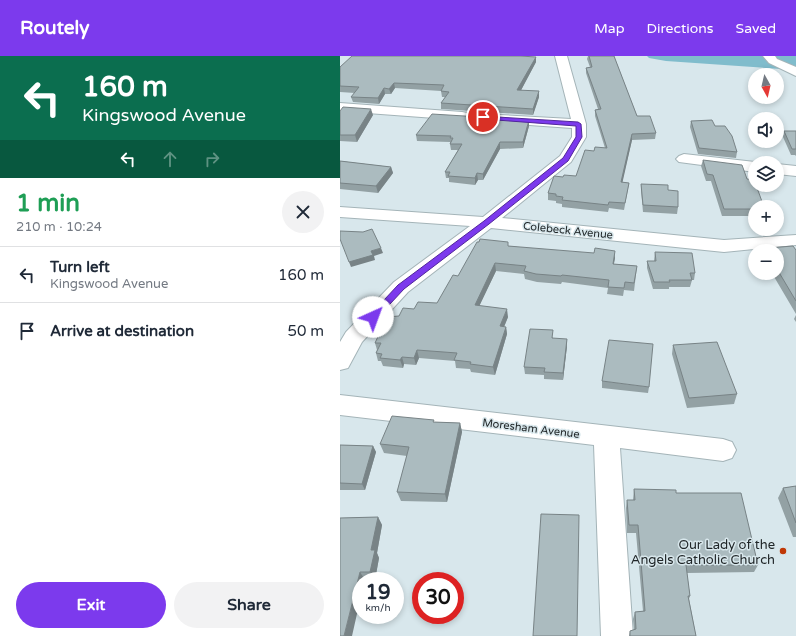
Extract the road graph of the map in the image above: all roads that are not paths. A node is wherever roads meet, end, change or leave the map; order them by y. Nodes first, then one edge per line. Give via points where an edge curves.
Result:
1 (561, 56) edge
2 (768, 56) edge
3 (796, 72) edge
4 (340, 107) edge
5 (578, 124) junction
6 (684, 159) dead end
7 (748, 166) edge
8 (340, 212) edge
9 (487, 222) junction
10 (796, 240) edge
11 (340, 362) edge
12 (340, 405) edge
13 (606, 437) junction
14 (723, 450) dead end
15 (617, 636) edge

1 - 5 street
2 - 3 street
4 - 5 street
5 - 9 street via 579,137 566,159
6 - 7 street
8 - 9 street, Colebeck Avenue
9 - 10 street, Colebeck Avenue via 724,246
9 - 11 street via 401,287 354,337
12 - 13 street, Moresham Avenue
13 - 14 street, Moresham Avenue
13 - 15 street

